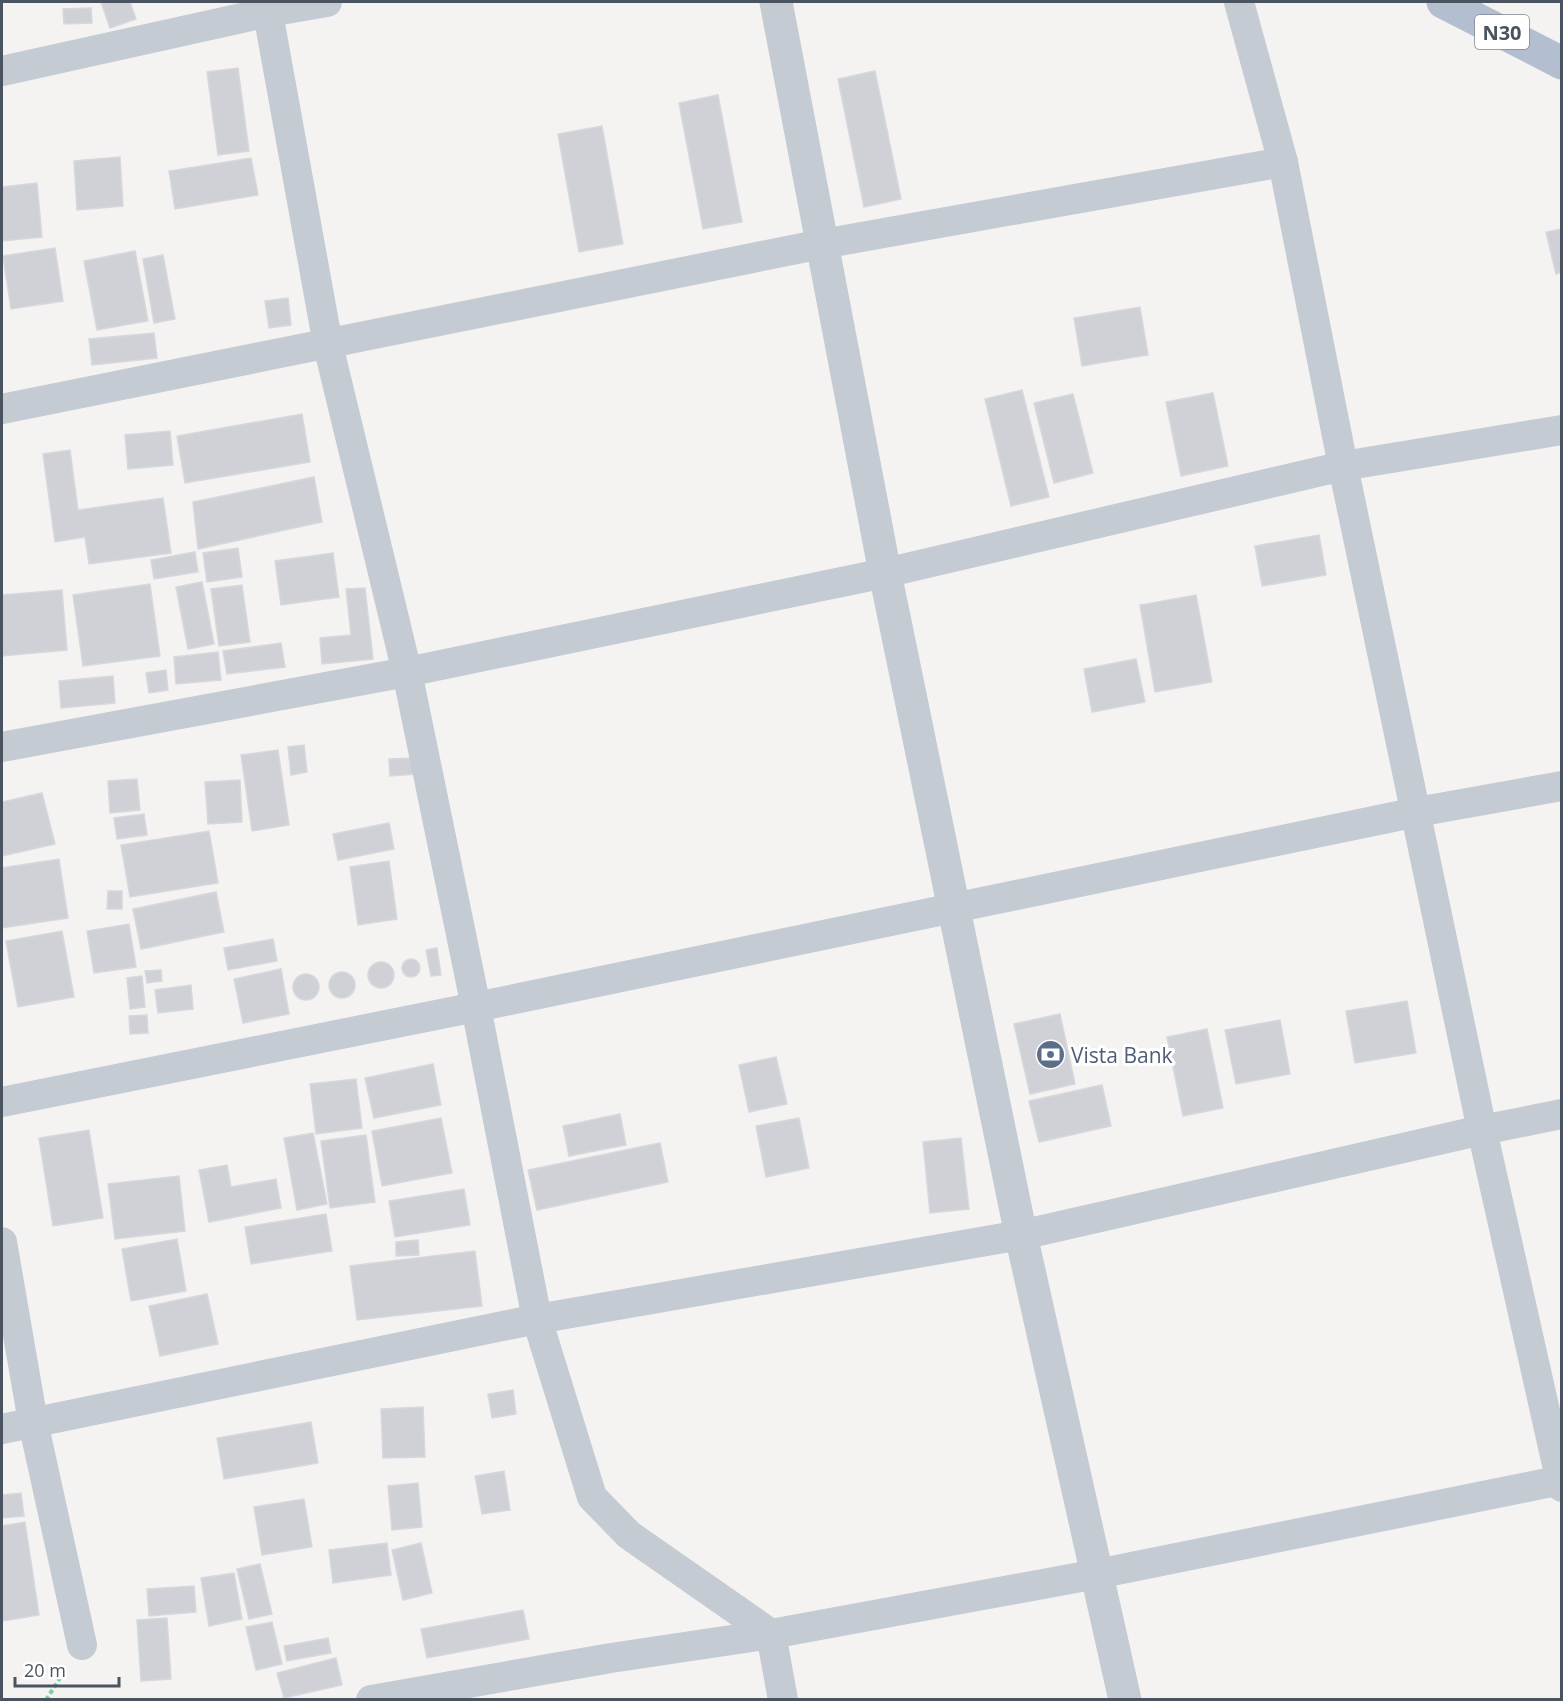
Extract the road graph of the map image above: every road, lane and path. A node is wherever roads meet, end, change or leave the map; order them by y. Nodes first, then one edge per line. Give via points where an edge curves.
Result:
1 (327, 2) edge
2 (776, 2) edge
3 (1239, 2) edge
4 (1443, 2) edge
5 (268, 7) edge
6 (1562, 63) edge
7 (2, 71) edge
8 (1284, 162) junction
9 (822, 244) junction
10 (328, 345) junction
11 (2, 409) edge
12 (1562, 430) edge
13 (1343, 466) junction
14 (885, 573) junction
15 (407, 672) junction
16 (2, 747) edge
17 (1562, 786) edge
18 (1417, 812) junction
19 (954, 909) junction
20 (476, 1007) junction
21 (2, 1102) edge
22 (1562, 1114) edge
23 (1482, 1130) junction
24 (1021, 1235) junction
25 (2, 1242) edge
26 (537, 1319) junction
27 (33, 1422) junction
28 (2, 1429) edge
29 (1561, 1482) edge
30 (1097, 1574) junction
31 (771, 1634) junction
32 (82, 1645) dead end
33 (372, 1700) edge
34 (783, 1700) edge
35 (1125, 1700) edge

1 - 5 street
2 - 9 street
3 - 8 street
4 - 6 main road, N30
5 - 7 street
5 - 10 street
8 - 9 street
8 - 13 street
9 - 10 street
9 - 14 street
10 - 11 street
10 - 15 street
12 - 13 street
13 - 14 street
13 - 18 street
14 - 15 street
14 - 19 street
15 - 16 street
15 - 20 street
17 - 18 street
18 - 19 street
18 - 23 street
19 - 20 street
19 - 24 street
20 - 21 street
20 - 26 street
22 - 23 street
23 - 24 street
23 - 29 street
24 - 26 street
24 - 30 street
25 - 27 street
26 - 27 street
26 - 31 street via 592,1497 629,1535
27 - 28 street
27 - 32 street
29 - 30 street
30 - 31 street
30 - 35 street
31 - 33 street
31 - 34 street

